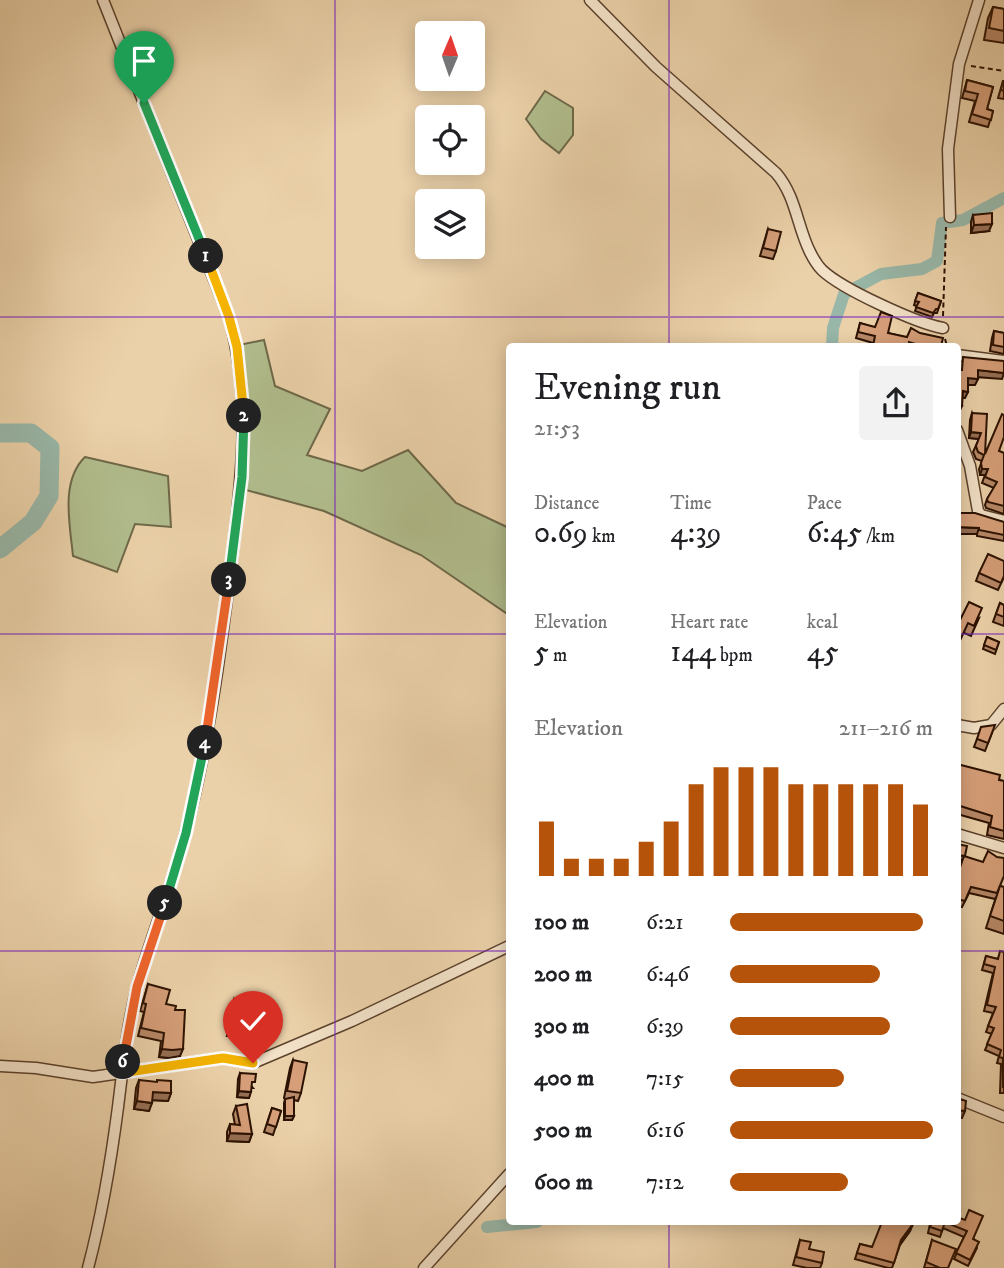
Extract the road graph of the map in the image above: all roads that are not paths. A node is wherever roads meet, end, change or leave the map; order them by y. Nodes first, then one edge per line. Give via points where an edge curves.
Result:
1 (103, 0) edge
2 (590, 0) edge
3 (979, 0) edge
4 (948, 220) road end
5 (943, 328) road end
6 (961, 356) edge
7 (1004, 361) edge
8 (961, 441) edge
9 (1004, 521) edge
10 (1004, 709) edge
11 (961, 726) edge
12 (961, 835) edge
13 (1004, 848) edge
14 (506, 947) edge
15 (0, 1066) edge
16 (121, 1073) junction
17 (961, 1100) edge
18 (1004, 1116) edge
19 (506, 1177) edge
20 (88, 1268) edge
21 (424, 1268) edge

1 - 16 street via 229,317 237,347 244,419 242,477 208,731 186,833 137,987
2 - 5 street via 785,184 809,249 823,272 912,319
3 - 4 street via 959,64 948,149
6 - 7 street
8 - 9 street via 978,511
10 - 11 street via 991,725
12 - 13 street
14 - 16 street via 253,1063 223,1058
15 - 16 street via 93,1077
16 - 20 street via 99,1226
17 - 18 street
19 - 21 street

